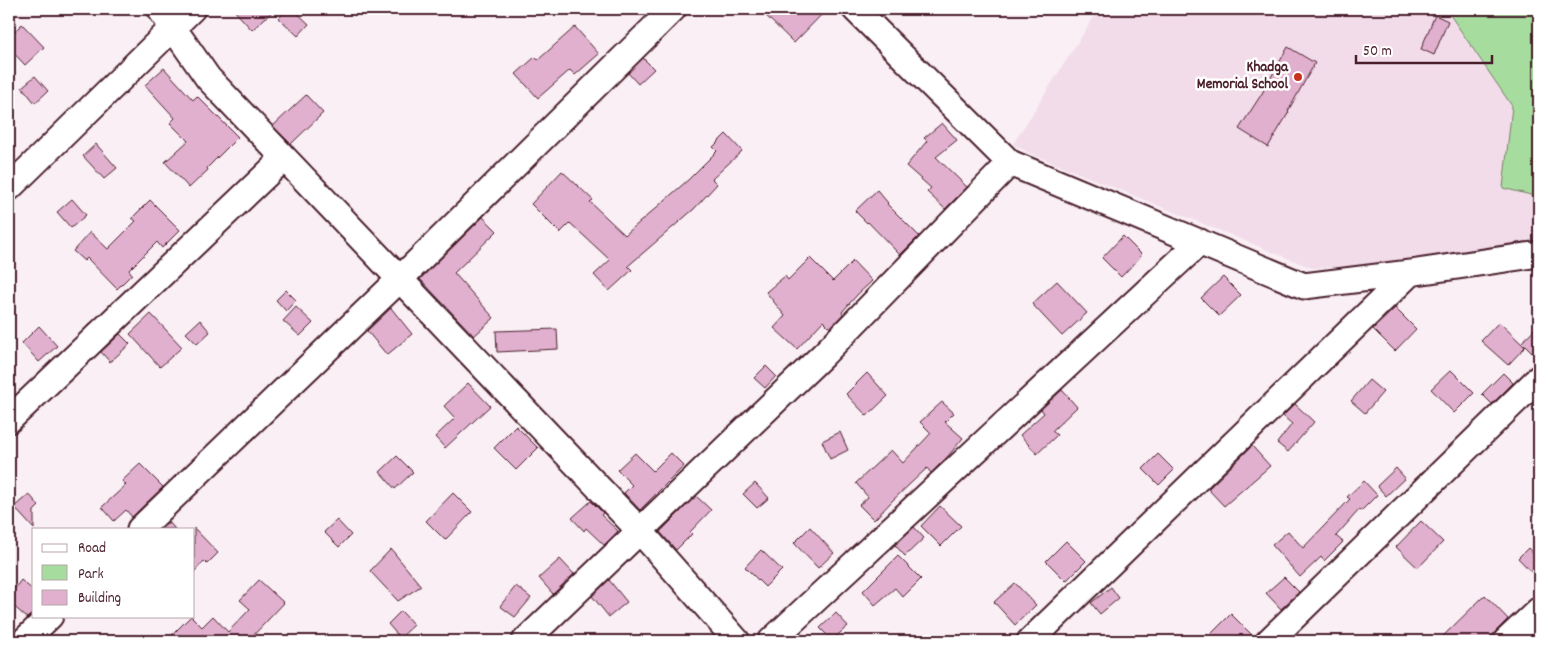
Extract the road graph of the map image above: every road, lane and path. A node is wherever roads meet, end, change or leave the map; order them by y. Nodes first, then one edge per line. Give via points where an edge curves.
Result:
1 (192, 9) edge
2 (673, 9) edge
3 (855, 9) edge
4 (167, 18) edge
5 (284, 158) junction
6 (1010, 163) junction
7 (9, 188) edge
8 (1200, 242) junction
9 (1539, 254) edge
10 (1410, 273) junction
11 (400, 279) junction
12 (1539, 378) edge
13 (9, 420) edge
14 (141, 528) edge
15 (640, 531) junction
16 (1539, 610) edge
17 (48, 618) edge
18 (24, 641) edge
19 (525, 641) edge
20 (737, 641) edge
21 (772, 641) edge
22 (1030, 641) edge
23 (1269, 641) edge
24 (1506, 641) edge

1 - 4 street
2 - 11 street
3 - 6 street
4 - 5 street via 208,78
4 - 7 street
5 - 11 street
5 - 13 street
6 - 8 street
6 - 15 street via 823,355
8 - 10 street via 1304,286
8 - 21 street
9 - 10 street
10 - 22 street
11 - 14 street
11 - 15 street
12 - 23 street
15 - 19 street
15 - 20 street
16 - 24 street
17 - 18 street

